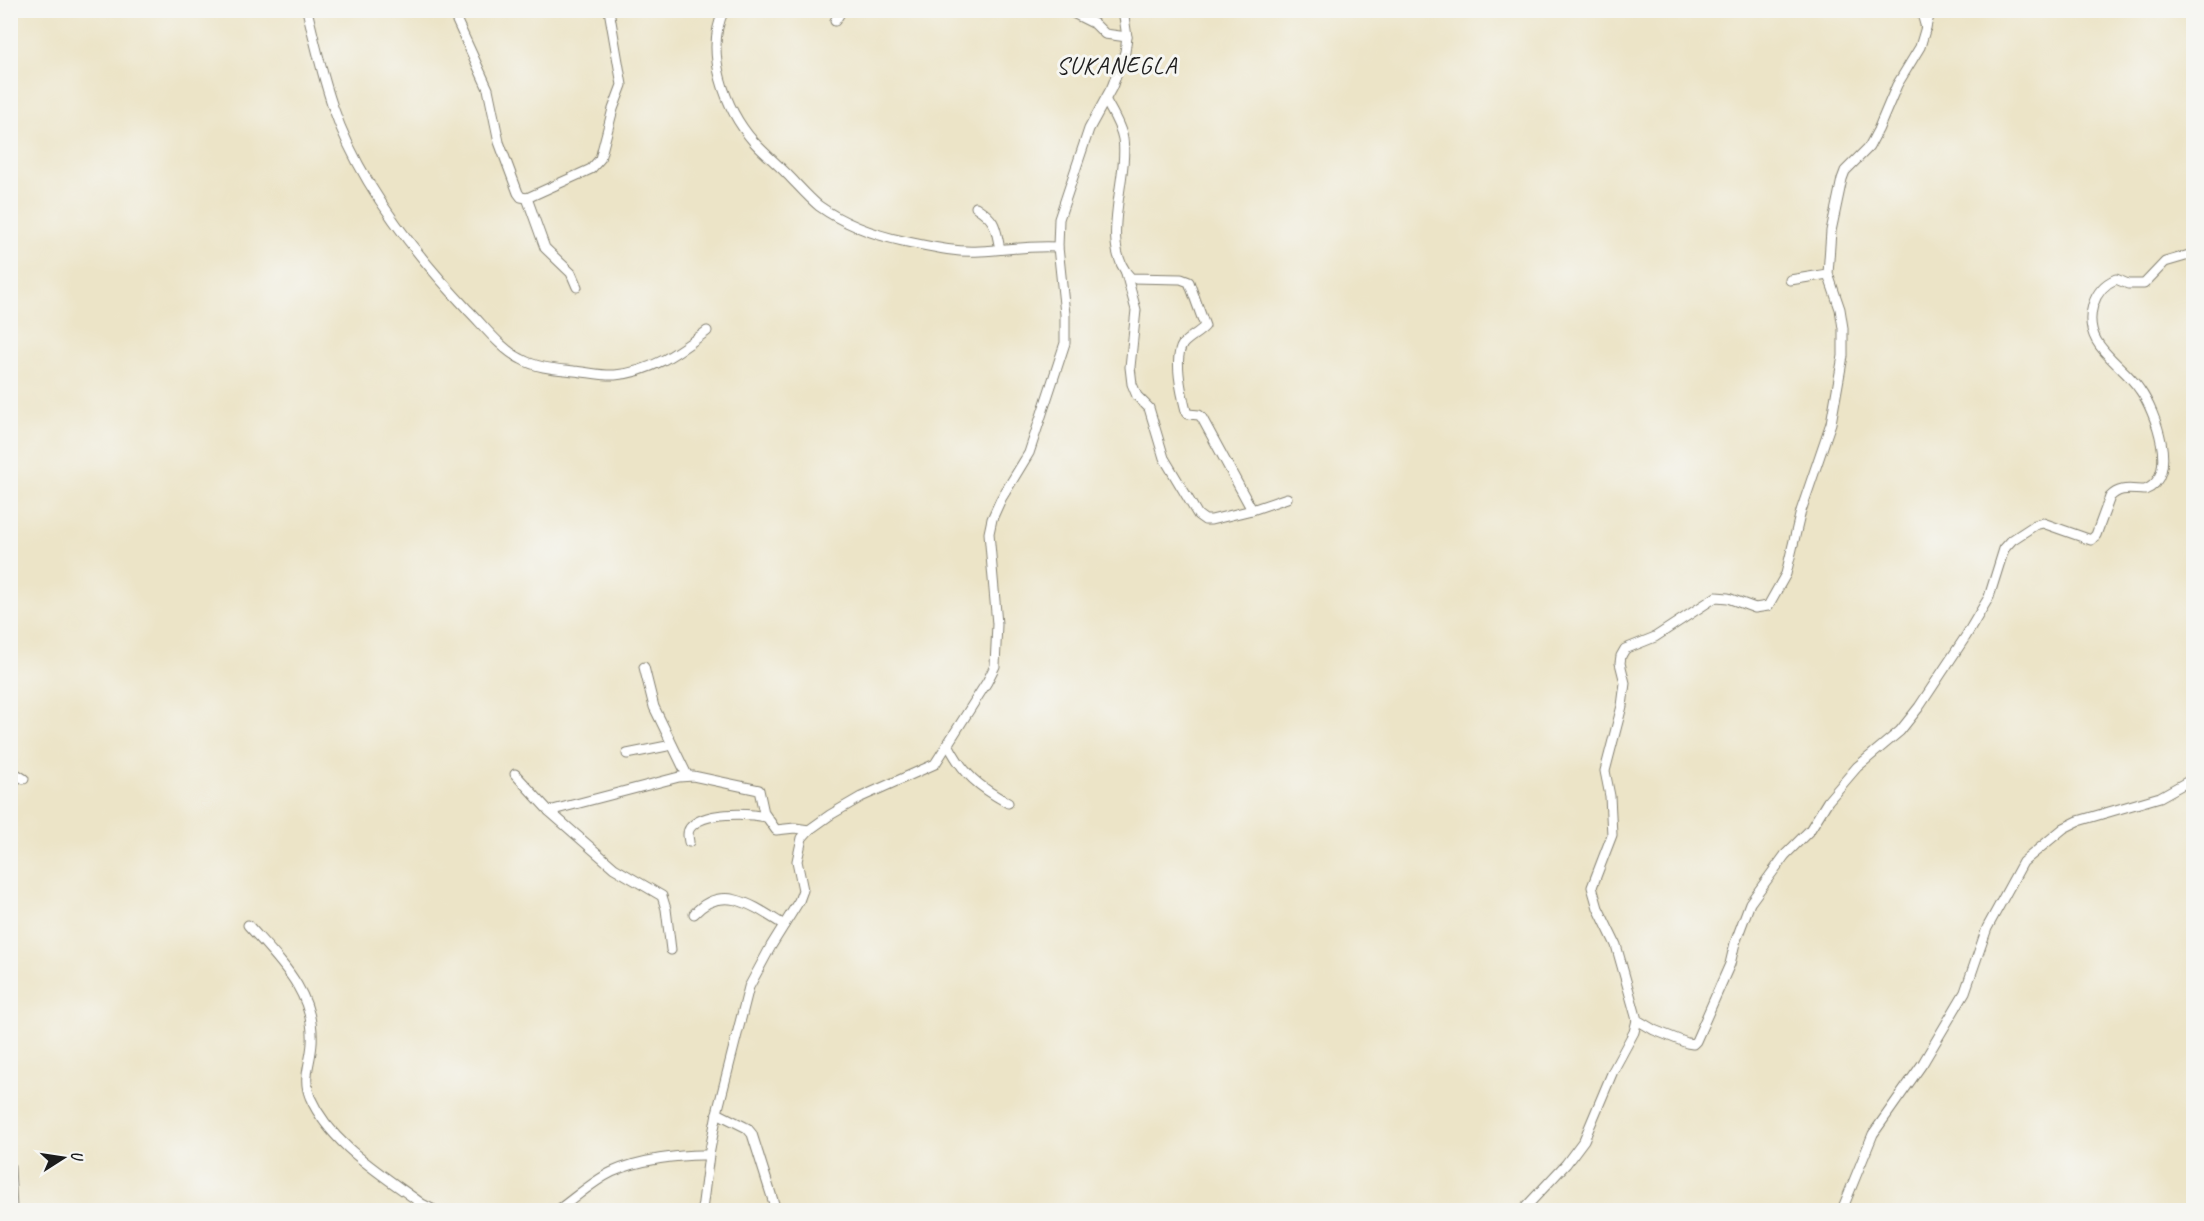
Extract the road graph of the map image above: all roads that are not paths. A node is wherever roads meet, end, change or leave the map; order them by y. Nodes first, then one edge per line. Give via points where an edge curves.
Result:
1 (307, 10) edge
2 (452, 10) edge
3 (609, 10) edge
4 (724, 10) edge
5 (842, 10) edge
6 (1067, 10) edge
7 (1123, 10) edge
8 (1921, 10) edge
9 (1931, 10) edge
10 (835, 21) dead end
11 (1926, 30) junction
12 (1127, 38) junction
13 (1106, 101) junction
14 (526, 198) junction
15 (976, 207) dead end
16 (1058, 247) junction
17 (1000, 249) junction
18 (2193, 251) edge
19 (1126, 273) junction
20 (1828, 274) junction
21 (1790, 280) dead end
22 (577, 287) dead end
23 (707, 331) dead end
24 (1287, 498) dead end
25 (1252, 510) junction
26 (644, 667) dead end
27 (672, 744) junction
28 (948, 744) junction
29 (627, 754) dead end
30 (10, 770) edge
31 (515, 774) dead end
32 (687, 775) junction
33 (2193, 778) edge
34 (24, 779) dead end
35 (1008, 803) dead end
36 (549, 811) junction
37 (766, 817) junction
38 (809, 830) junction
39 (689, 842) dead end
40 (694, 914) dead end
41 (248, 925) dead end
42 (784, 925) junction
43 (671, 950) dead end
44 (1637, 1020) junction
45 (717, 1113) junction
46 (709, 1155) junction
47 (10, 1166) edge
48 (12, 1210) edge
49 (434, 1210) edge
50 (558, 1210) edge
51 (702, 1210) edge
52 (776, 1210) edge
53 (1523, 1210) edge
54 (1842, 1210) edge

1 - 23 street via 334,109 365,175 413,246 507,349 534,364 613,375 657,365
2 - 14 street via 488,89 499,142 518,193
3 - 14 street via 622,85 600,159 591,169
4 - 17 street via 716,43 718,71 729,103 753,141 818,204 855,225 901,240 955,250
5 - 10 street
6 - 12 street via 1095,24 1105,34
7 - 12 street
8 - 11 street
9 - 11 street
11 - 20 street via 1869,147 1845,171 1832,231
12 - 13 street
13 - 16 street via 1089,129 1066,195 1059,219
13 - 19 street via 1123,139 1116,224 1118,249
14 - 22 street via 545,248 566,267
15 - 17 street via 995,223
16 - 17 street
16 - 28 street via 1065,343 1029,453 1001,499 989,533 998,624 995,666
18 - 44 street via 2166,262 2145,284 2116,279 2109,282 2096,295 2091,313 2095,340 2139,388 2151,410 2162,448 2163,463 2156,481 2145,490 2122,489 2114,493 2091,540 2043,523 2012,540 2004,549 1989,597 1919,707 1900,731 1857,767 1750,903 1730,964 1696,1041 1687,1043
19 - 25 street via 1136,310 1132,384 1149,408 1168,466 1202,519
19 - 25 street via 1131,278 1189,282 1205,326 1179,351 1186,411 1202,418
20 - 21 street
20 - 44 street via 1840,309 1843,357 1831,423 1801,511 1786,574 1771,603 1759,608 1716,597 1655,637 1625,649 1621,656 1625,683 1622,706 1605,771 1612,835 1592,884 1598,908 1616,945
24 - 25 street
26 - 27 street via 654,707
27 - 29 street
27 - 32 street
28 - 35 street via 959,766 979,786
28 - 38 street via 935,764 861,797
30 - 34 street
31 - 36 street
32 - 36 street
32 - 37 street via 759,790
33 - 54 street via 2160,797 2078,821 2022,862 1987,928 1965,992 1923,1063 1873,1134
36 - 43 street via 623,875 662,896
37 - 38 street via 778,831
37 - 39 street via 746,813 706,818 690,828
38 - 42 street via 798,850 803,890
40 - 42 street via 709,901 733,899
41 - 49 street via 288,969 307,1004 312,1044 306,1082 320,1114 349,1150
42 - 45 street via 749,987
44 - 53 street via 1584,1140
45 - 46 street
45 - 52 street via 752,1134
46 - 50 street via 680,1154 620,1169
46 - 51 street
47 - 48 street

